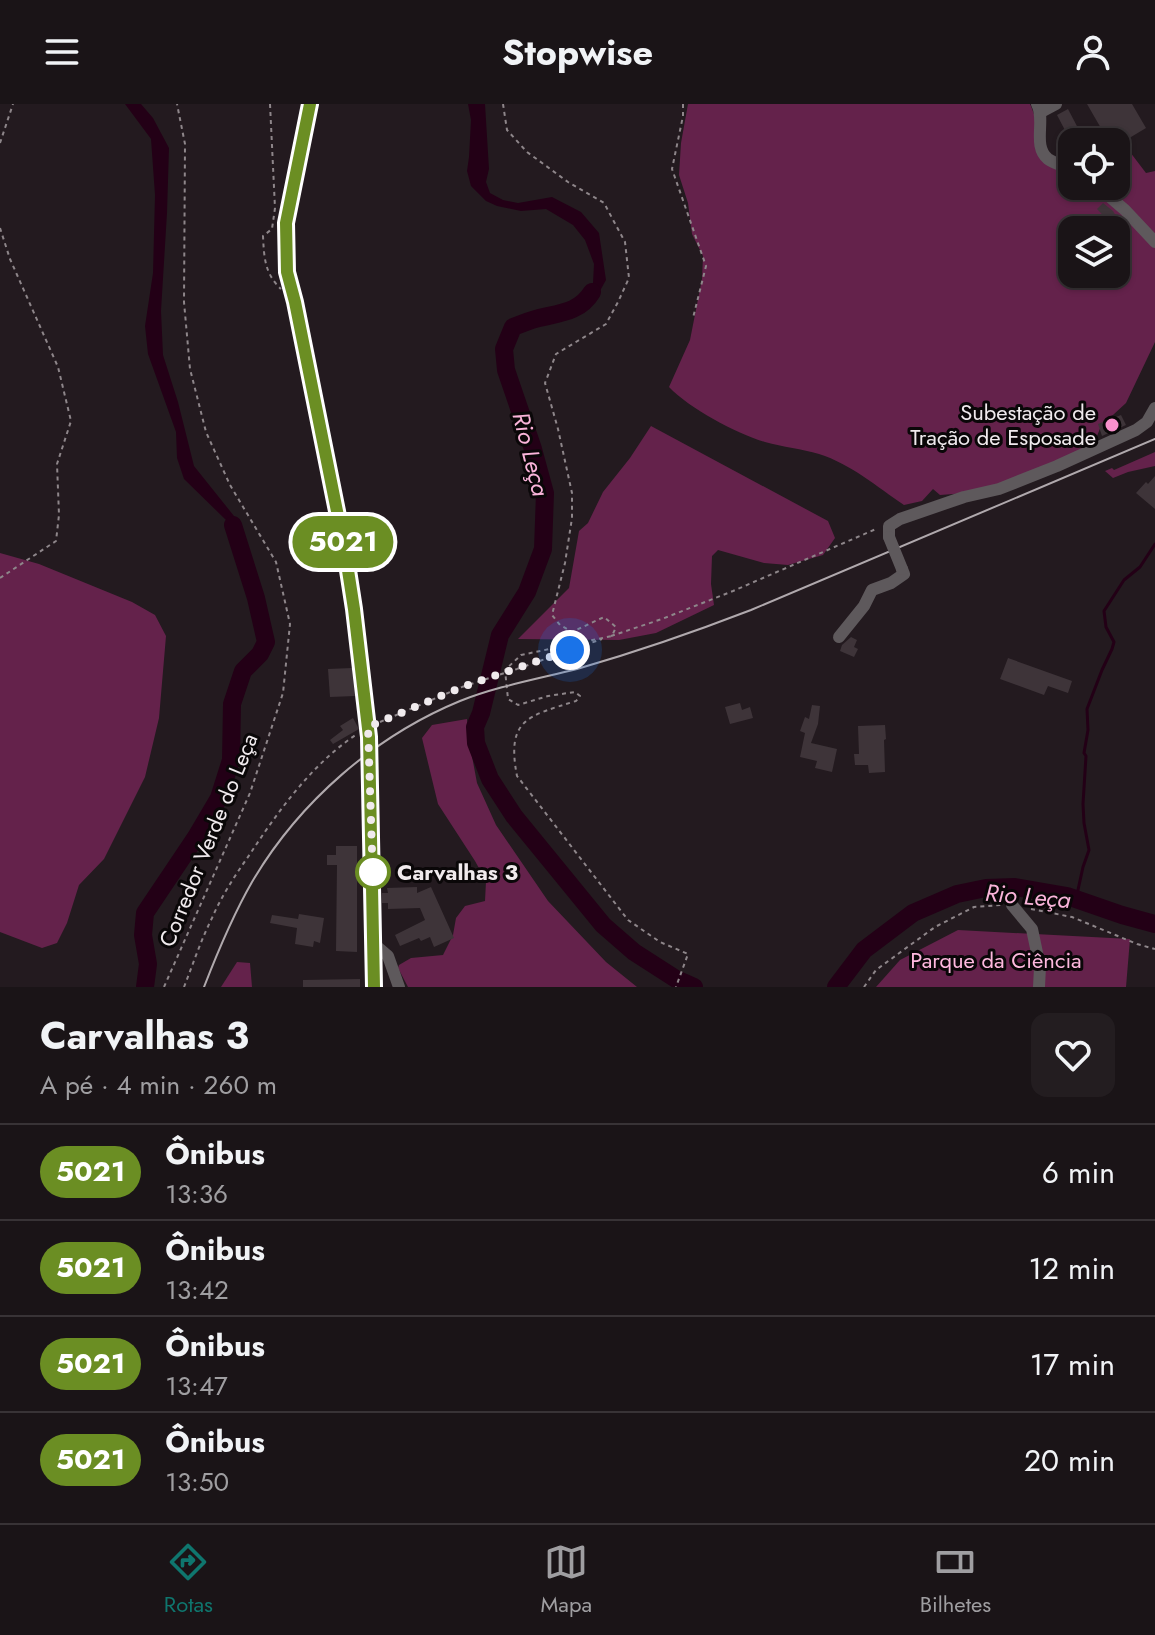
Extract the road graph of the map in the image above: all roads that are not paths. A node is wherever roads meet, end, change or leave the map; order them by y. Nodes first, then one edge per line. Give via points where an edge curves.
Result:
1 (310, 104) edge
2 (1056, 104) edge
3 (1040, 111) edge
4 (1058, 164) edge
5 (1113, 200) edge
6 (1155, 242) edge
7 (1155, 408) edge
8 (839, 637) dead end
9 (1012, 905) road end
10 (374, 944) junction
11 (374, 987) edge
12 (399, 987) edge
13 (1039, 987) edge

1 - 10 street, bridge via 286,223 287,272 354,609 368,732
2 - 3 street
3 - 4 street via 1042,150
5 - 6 street
7 - 8 street, bridge via 1136,430 1057,466 900,519 889,532 904,574 872,590
9 - 13 street via 1032,929
10 - 11 street
10 - 12 street via 388,956

